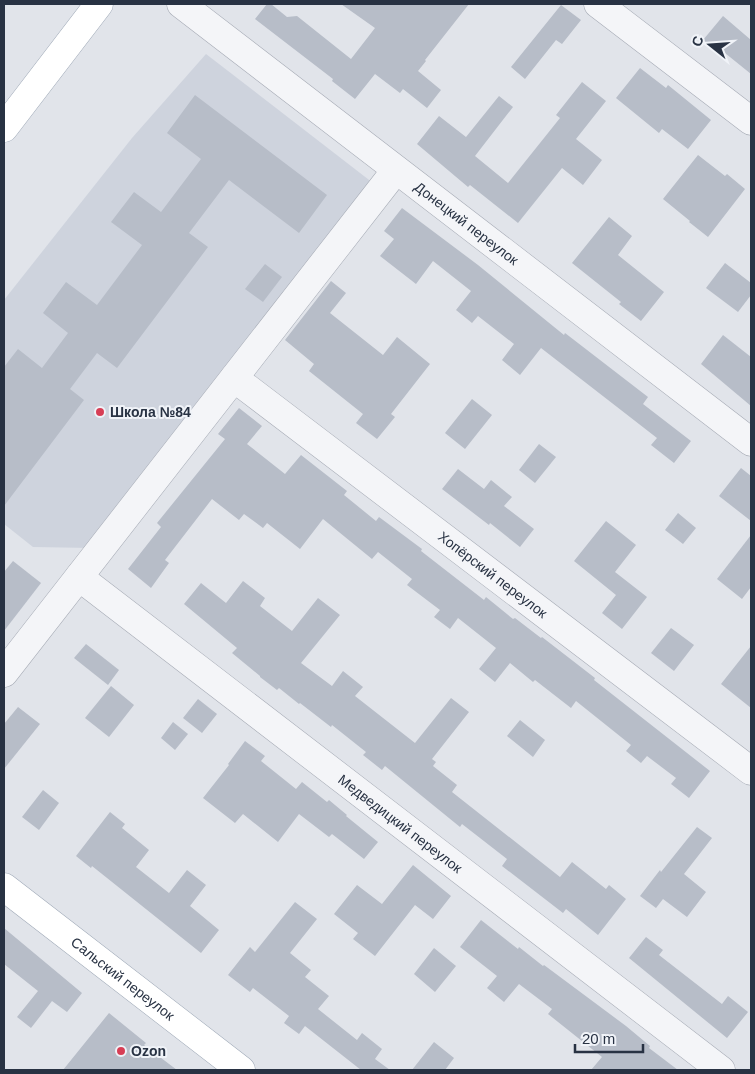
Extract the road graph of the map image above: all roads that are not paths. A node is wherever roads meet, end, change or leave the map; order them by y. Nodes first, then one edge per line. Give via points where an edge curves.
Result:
1 (99, 4) edge
2 (181, 4) edge
3 (598, 4) edge
4 (751, 121) edge
5 (4, 128) edge
6 (396, 170) junction
7 (234, 378) junction
8 (751, 442) edge
9 (79, 577) junction
10 (4, 673) edge
11 (751, 771) edge
12 (4, 887) edge
13 (241, 1070) edge
14 (721, 1070) edge

1 - 5 main road
2 - 6 street, Донецкий переулок
3 - 4 street
6 - 7 street
6 - 8 street, Донецкий переулок
7 - 9 street
7 - 11 street, Хопёрский переулок
9 - 10 street
9 - 14 street, Медведицкий переулок
12 - 13 main road, Сальский переулок

